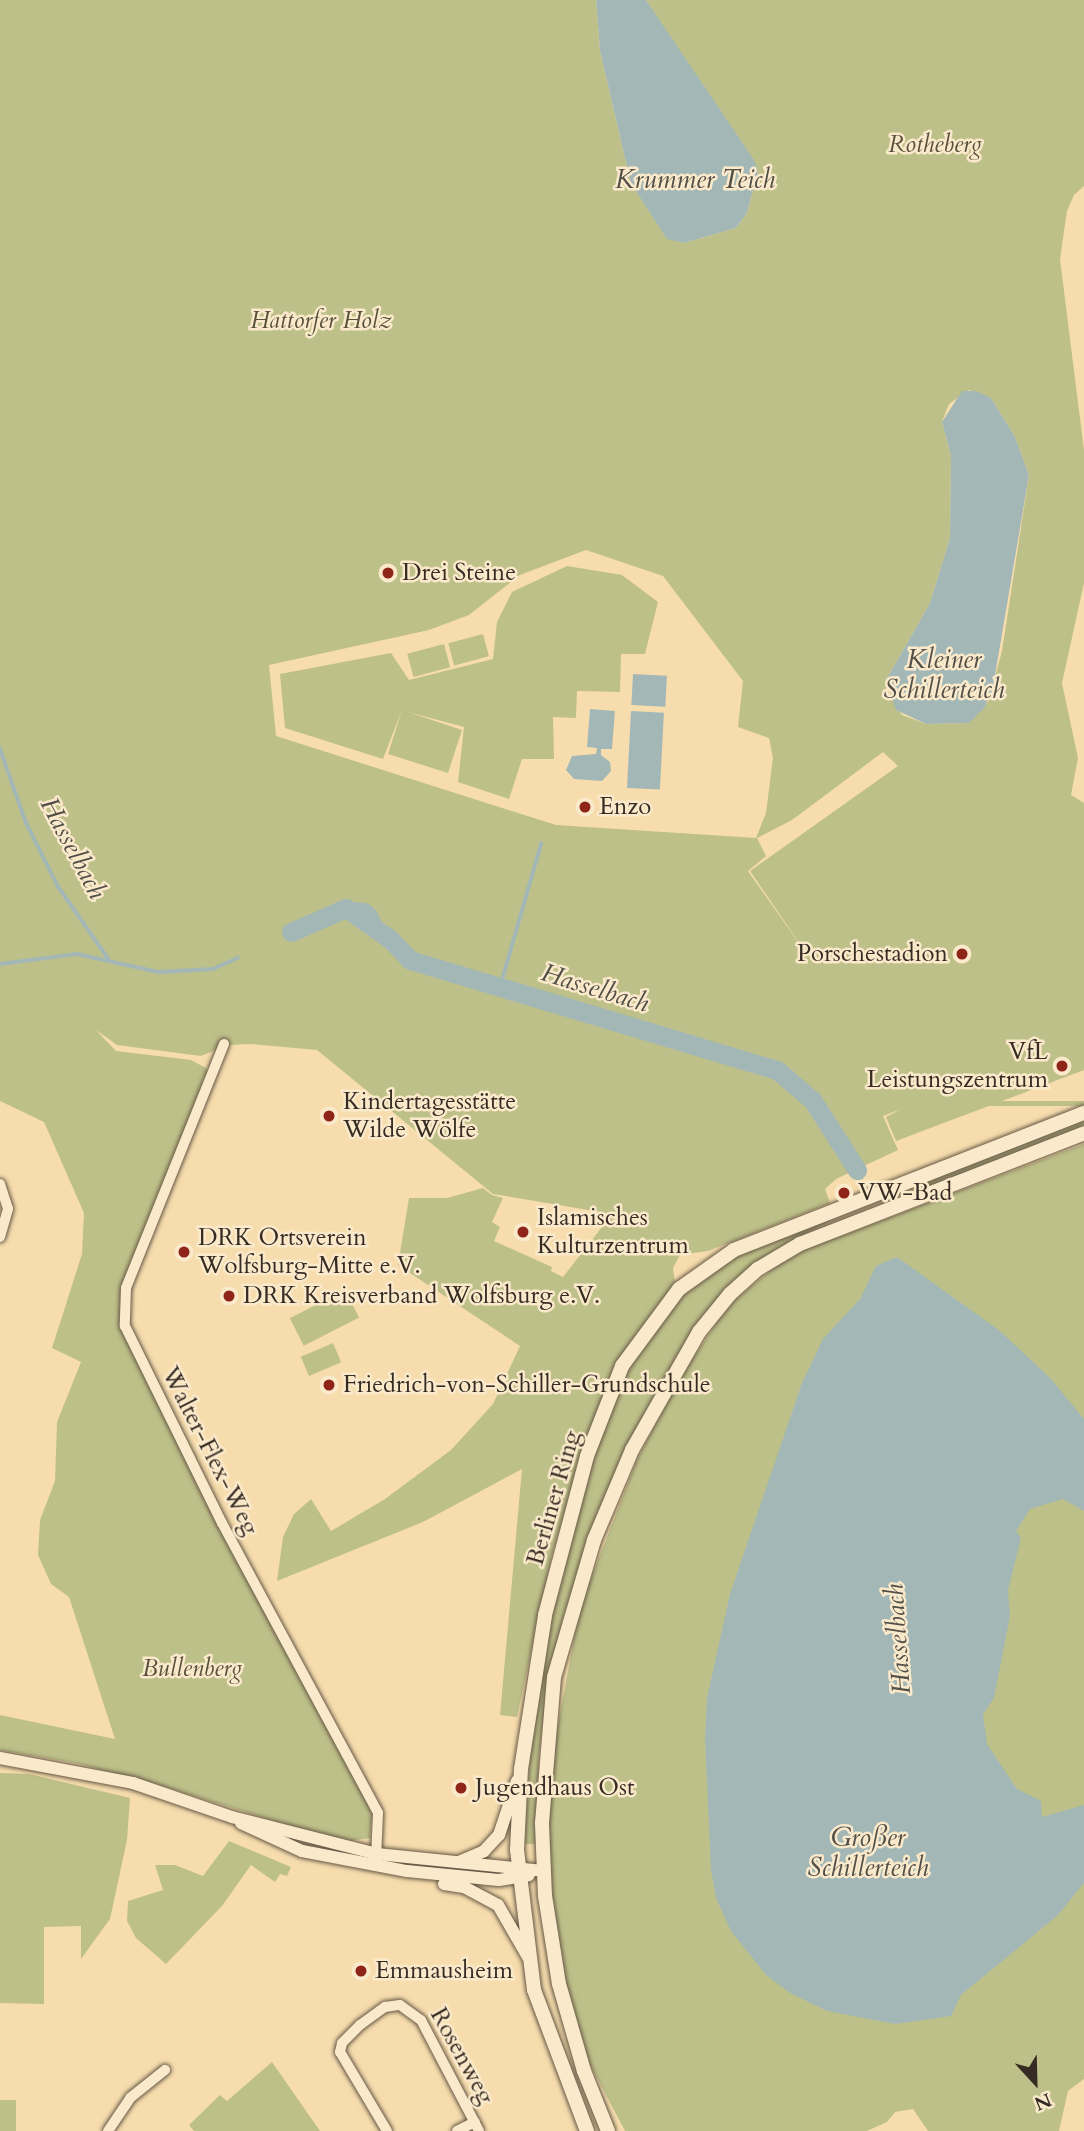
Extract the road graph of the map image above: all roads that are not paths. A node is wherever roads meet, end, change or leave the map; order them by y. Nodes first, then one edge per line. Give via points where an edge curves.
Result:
1 (224, 1044) dead end
2 (1084, 1113) edge
3 (1084, 1133) edge
4 (0, 1184) edge
5 (0, 1237) edge
6 (0, 1758) edge
7 (521, 1769) junction
8 (376, 1860) junction
9 (454, 1864) junction
10 (407, 1871) junction
11 (543, 1871) junction
12 (519, 1872) junction
13 (528, 1957) junction
14 (164, 2070) dead end
15 (477, 2127) edge
16 (111, 2130) edge
17 (387, 2131) edge
18 (457, 2131) edge
19 (586, 2131) edge
20 (608, 2131) edge

1 - 8 street, Walter-Flex-Weg via 126,1288 125,1326 222,1523 378,1814
2 - 7 main road, Berliner Ring via 764,1234 704,1268 664,1304 622,1366 587,1456 545,1615
3 - 11 main road, Berliner Ring via 800,1244 730,1294 699,1332 632,1450 594,1540 570,1616 554,1677 545,1753
4 - 5 street via 8,1209
6 - 8 street via 133,1783 232,1817 254,1832 302,1851
7 - 9 street via 499,1835 484,1851
7 - 12 main road, Berliner Ring
8 - 9 street
8 - 10 street
9 - 12 street
10 - 12 street via 499,1880
10 - 13 street via 464,1887 498,1905
11 - 12 street
11 - 20 main road, Berliner Ring via 562,1997
12 - 13 main road, Berliner Ring
13 - 19 main road, Berliner Ring via 552,2048
14 - 16 street via 130,2098
15 - 17 street, Rosenweg via 412,2010 400,2005 385,2007 342,2043 340,2052
15 - 18 street

